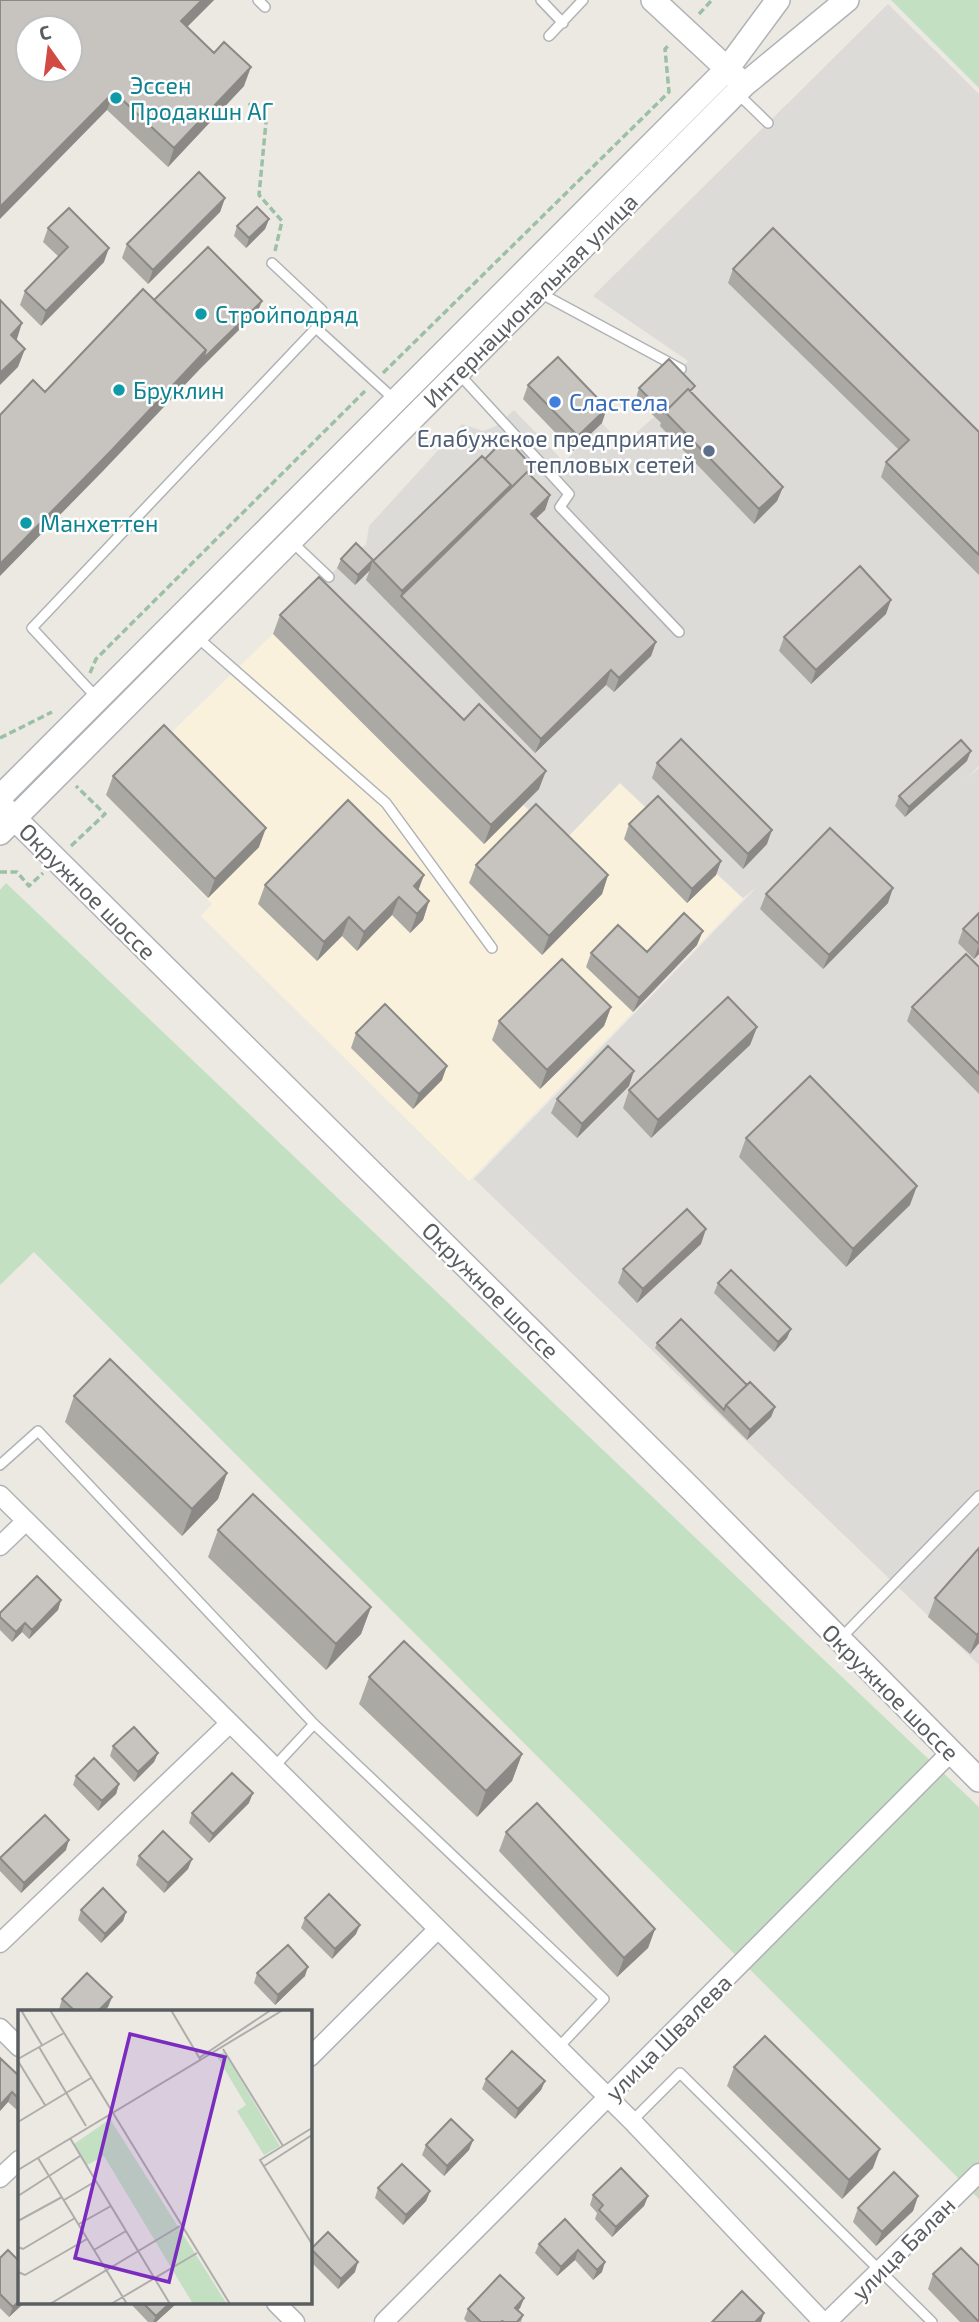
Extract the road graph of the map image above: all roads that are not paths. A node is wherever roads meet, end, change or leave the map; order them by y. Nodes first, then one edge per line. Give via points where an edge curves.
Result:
1 (541, 0) edge
2 (583, 0) edge
3 (653, 0) edge
4 (778, 0) edge
5 (847, 0) edge
6 (562, 23) junction
7 (549, 36) dead end
8 (727, 69) junction
9 (741, 89) junction
10 (768, 123) dead end
11 (272, 263) road end
12 (539, 292) junction
13 (316, 328) junction
14 (681, 369) edge
15 (458, 372) junction
16 (396, 401) junction
17 (290, 541) junction
18 (329, 577) dead end
19 (679, 632) dead end
20 (196, 636) junction
21 (92, 693) junction
22 (0, 797) edge
23 (5, 818) edge
24 (492, 948) dead end
25 (0, 1465) edge
26 (0, 1495) edge
27 (979, 1496) edge
28 (26, 1521) junction
29 (0, 1546) edge
30 (840, 1640) junction
31 (230, 1723) junction
32 (314, 1724) junction
33 (951, 1752) junction
34 (274, 1767) junction
35 (979, 1780) edge
36 (438, 1929) junction
37 (0, 1943) edge
38 (0, 2028) edge
39 (18, 2046) edge
40 (558, 2048) junction
41 (312, 2055) edge
42 (608, 2097) junction
43 (632, 2121) junction
44 (18, 2161) edge
45 (979, 2173) edge
46 (0, 2178) edge
47 (881, 2270) junction
48 (277, 2304) edge
49 (295, 2322) edge
50 (384, 2322) edge
51 (825, 2322) edge
52 (932, 2322) edge

1 - 6 lane
2 - 6 lane
3 - 8 street
4 - 8 street, Интернациональная улица
5 - 9 street, Интернациональная улица
6 - 7 lane
8 - 9 street
8 - 16 street, Интернациональная улица
9 - 10 lane
9 - 12 street, Интернациональная улица
11 - 13 lane via 321,310
12 - 14 lane
12 - 15 street, Интернациональная улица
13 - 16 lane
13 - 21 lane via 32,628
15 - 17 street, Интернациональная улица
15 - 19 lane via 569,494 560,507
16 - 21 street, Интернациональная улица
17 - 18 lane
17 - 20 street, Интернациональная улица
20 - 23 street, Интернациональная улица via 61,771
20 - 24 lane via 386,803
21 - 22 street, Интернациональная улица via 44,754
23 - 30 street, Окружное шоссе via 57,860
25 - 32 lane via 38,1432
26 - 28 street
27 - 30 lane
28 - 29 street
28 - 31 street
30 - 33 street, Окружное шоссе
31 - 34 street
31 - 37 street
32 - 34 lane
32 - 40 lane via 604,1999
33 - 35 street, Окружное шоссе
33 - 42 street, улица Швалева
34 - 36 street
36 - 40 street
36 - 41 street
38 - 39 street
40 - 42 street
42 - 43 street
42 - 50 street, улица Швалева
43 - 47 lane via 680,2073
43 - 51 street
44 - 46 street
45 - 47 street, улица Балан
47 - 51 street, улица Балан
47 - 52 lane
48 - 49 street

